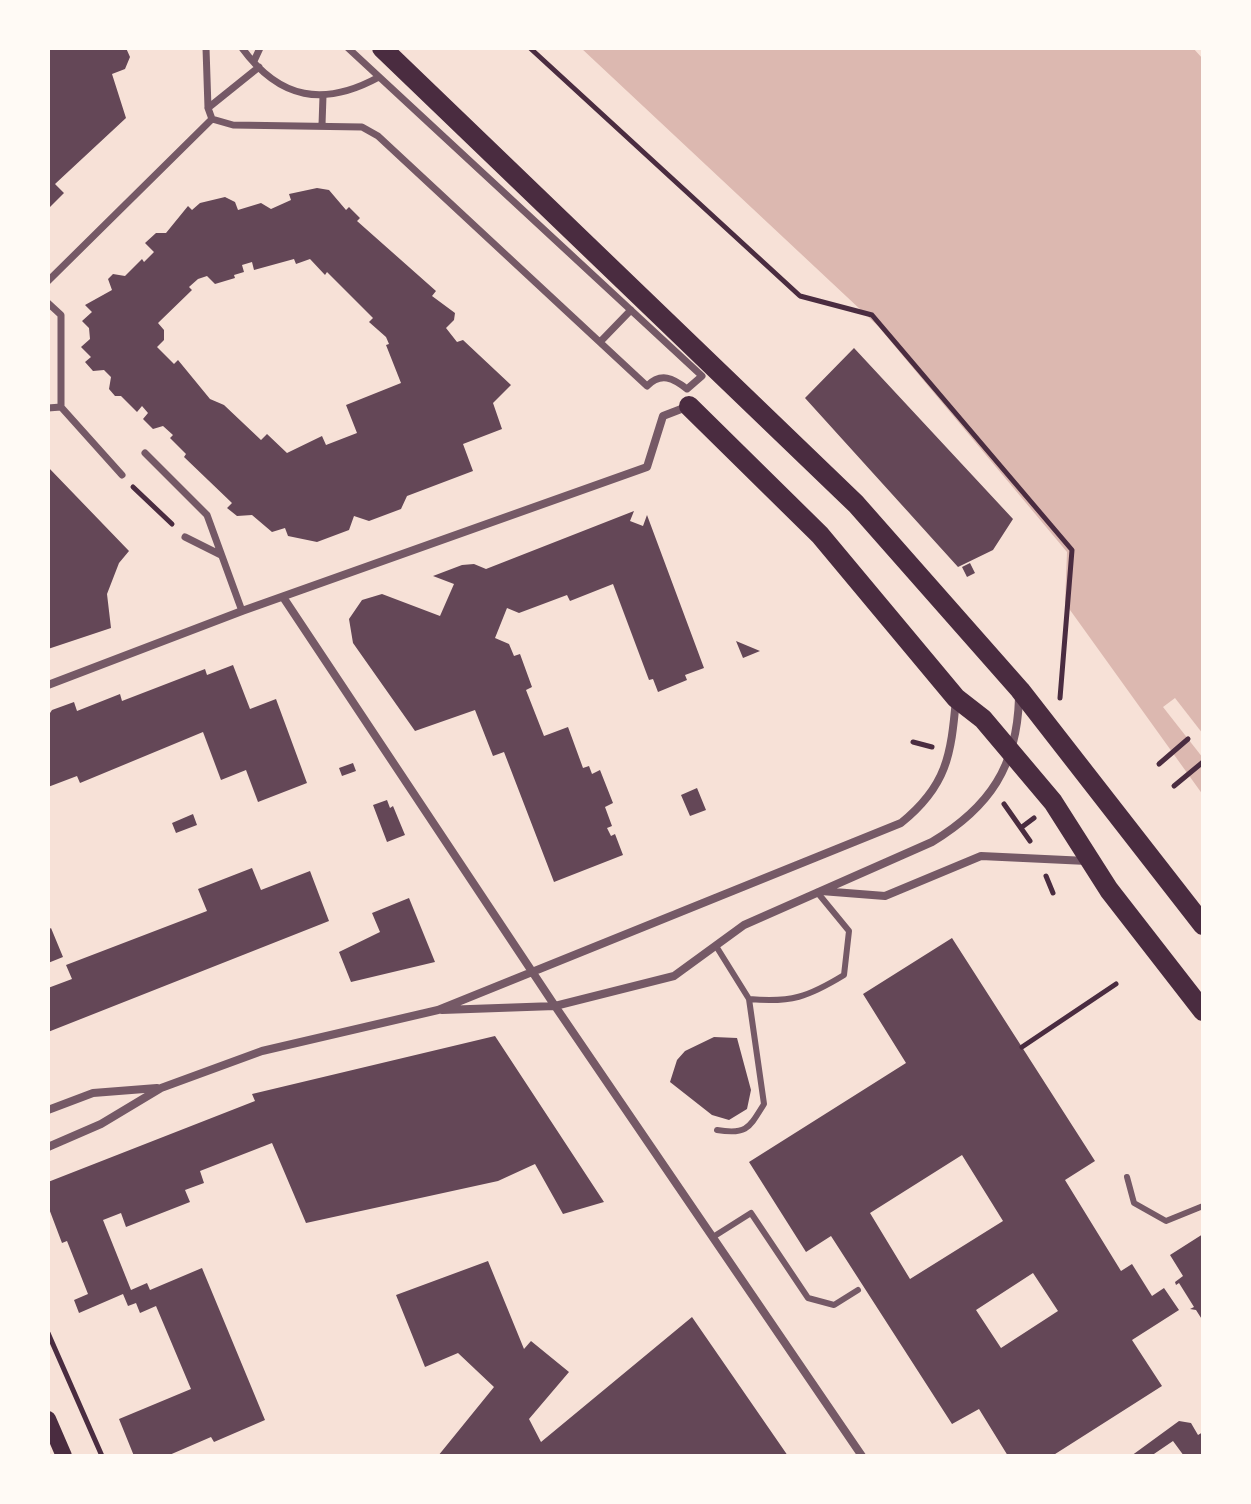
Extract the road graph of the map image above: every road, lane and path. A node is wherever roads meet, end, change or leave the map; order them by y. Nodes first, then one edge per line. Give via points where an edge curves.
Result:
1 (206, 48) edge
2 (242, 48) edge
3 (260, 48) edge
4 (348, 48) edge
5 (382, 48) edge
6 (530, 48) edge
7 (256, 64) junction
8 (379, 77) junction
9 (323, 96) junction
10 (208, 108) junction
11 (212, 119) junction
12 (322, 125) junction
13 (48, 281) edge
14 (48, 303) edge
15 (631, 310) junction
16 (600, 342) junction
17 (689, 406) joint
18 (61, 407) junction
19 (48, 408) edge
20 (145, 453) dead end
21 (122, 475) joint
22 (185, 537) joint
23 (221, 555) junction
24 (283, 597) junction
25 (242, 611) junction
26 (48, 685) edge
27 (1020, 690) junction
28 (956, 698) junction
29 (1060, 703) dead end
30 (1188, 739) dead end
31 (1010, 751) junction
32 (1203, 762) edge
33 (1159, 764) dead end
34 (1174, 786) dead end
35 (1088, 862) junction
36 (816, 891) junction
37 (1203, 925) edge
38 (716, 946) junction
39 (533, 971) junction
40 (1116, 984) dead end
41 (749, 999) junction
42 (555, 1006) junction
43 (438, 1010) junction
44 (1203, 1011) edge
45 (1022, 1047) dead end
46 (161, 1088) junction
47 (48, 1110) edge
48 (717, 1130) dead end
49 (48, 1147) edge
50 (1127, 1177) dead end
51 (1203, 1206) edge
52 (713, 1237) junction
53 (858, 1290) dead end
54 (48, 1333) edge
55 (48, 1419) edge
56 (64, 1456) edge
57 (102, 1456) edge
58 (862, 1456) edge

1 - 10 street
2 - 7 street
3 - 7 street
4 - 8 street
5 - 27 main road via 856,504
6 - 29 path via 800,296 872,315 1072,550
7 - 9 street via 284,87
7 - 10 street
8 - 9 street via 344,94
8 - 15 street
9 - 12 street
10 - 11 street
11 - 12 street via 233,125
11 - 13 street
12 - 16 street via 362,127 378,136
14 - 18 street via 61,315
15 - 16 street
15 - 16 street via 702,376 687,389 664,377 647,386
17 - 24 street via 663,416 647,467
17 - 28 main road via 820,535
18 - 19 street
18 - 21 street
20 - 23 street via 207,515
21 - 22 path
22 - 23 street
23 - 25 street
24 - 25 street
24 - 39 street
25 - 26 street
27 - 31 street
27 - 37 main road
28 - 31 main road
28 - 39 street via 951,753 943,775 932,794 901,823
30 - 33 path
31 - 35 main road via 1074,830
31 - 36 street via 994,791 962,824
32 - 34 path
35 - 36 street via 981,856 885,896
35 - 44 main road
36 - 38 street via 744,925
36 - 41 lane via 849,931 844,975 810,996 777,1002
38 - 41 lane
38 - 42 street via 674,976
39 - 42 street
39 - 43 street
40 - 45 path
41 - 48 lane via 764,1104 750,1127 737,1133
42 - 43 street
42 - 52 street
43 - 46 street via 262,1051
46 - 47 street via 93,1093
46 - 49 street via 101,1124
50 - 51 lane via 1134,1203 1166,1221
52 - 53 lane via 751,1213 808,1298 834,1305
52 - 58 street
54 - 57 path
55 - 56 main road

